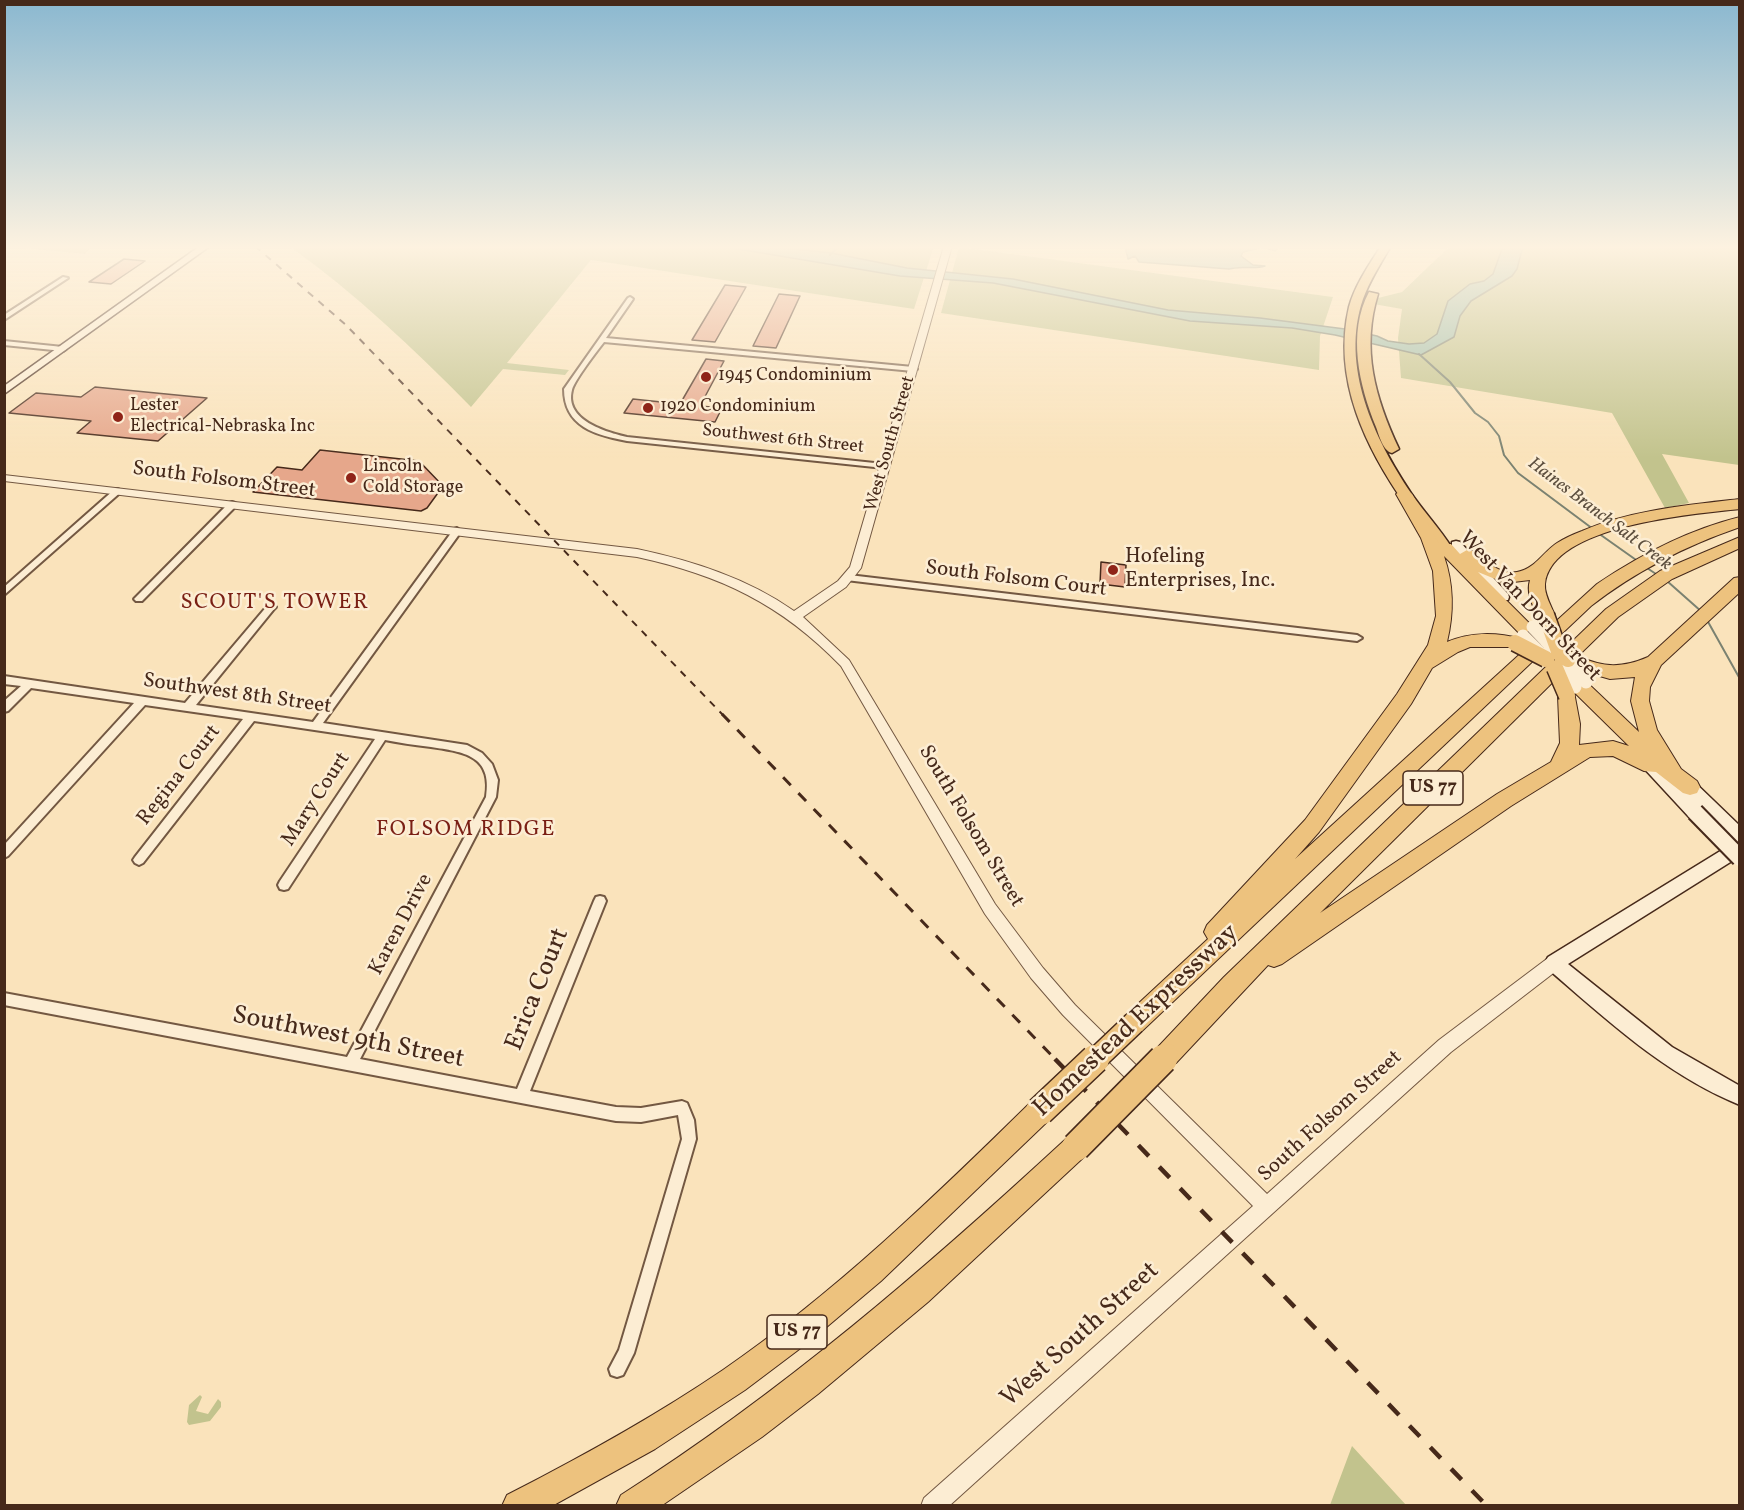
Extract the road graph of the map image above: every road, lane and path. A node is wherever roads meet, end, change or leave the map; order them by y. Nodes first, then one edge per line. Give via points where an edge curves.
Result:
1 (108, 316) edge
2 (618, 316) edge
3 (928, 316) edge
4 (1362, 316) edge
5 (601, 340) junction
6 (4, 343) edge
7 (63, 349) junction
8 (1357, 361) junction
9 (913, 369) junction
10 (4, 391) edge
11 (884, 466) junction
12 (6, 479) edge
13 (118, 491) junction
14 (1404, 494) junction
15 (1740, 504) edge
16 (232, 505) junction
17 (1740, 522) edge
18 (457, 531) junction
19 (1740, 543) edge
20 (1451, 547) junction
21 (1556, 554) junction
22 (849, 578) junction
23 (1736, 586) edge
24 (4, 592) edge
25 (139, 598) dead end
26 (271, 607) dead end
27 (796, 616) junction
28 (1357, 638) dead end
29 (1659, 656) junction
30 (1556, 659) junction
31 (1425, 668) junction
32 (4, 680) edge
33 (29, 684) junction
34 (142, 701) junction
35 (188, 707) junction
36 (4, 708) edge
37 (251, 717) junction
38 (316, 726) junction
39 (382, 736) junction
40 (463, 748) joint
41 (1651, 766) junction
42 (1672, 768) junction
43 (1556, 769) junction
44 (1690, 787) junction
45 (1701, 809) junction
46 (1740, 837) edge
47 (1740, 847) edge
48 (4, 853) edge
49 (1740, 858) edge
50 (139, 860) dead end
51 (284, 885) dead end
52 (600, 901) dead end
53 (1554, 963) junction
54 (1232, 985) junction
55 (4, 999) edge
56 (1134, 1023) junction
57 (350, 1064) junction
58 (520, 1096) junction
59 (1740, 1096) edge
60 (1266, 1206) junction
61 (617, 1370) dead end
62 (518, 1506) edge
63 (632, 1506) edge
64 (932, 1506) edge

1 - 7 main road
2 - 5 street
3 - 9 street, West South Street
4 - 8 main road, West Van Dorn Street via 1363,333
5 - 9 street
5 - 11 street, Southwest 6th Street via 568,389 568,404 577,418 592,429 627,439
6 - 7 street
7 - 10 main road
8 - 14 main road, West Van Dorn Street via 1356,388 1367,423
8 - 20 main road, West Van Dorn Street via 1396,456
9 - 11 street, West South Street
11 - 22 street, West South Street
12 - 13 street, South Folsom Street
13 - 16 street, South Folsom Street
13 - 24 street
14 - 20 main road, West Van Dorn Street
14 - 31 highway via 1436,555 1444,586 1442,630
15 - 21 highway via 1635,519 1594,532
16 - 18 street, South Folsom Street
16 - 25 street
17 - 56 highway, Homestead Expressway / US 77 via 1664,551 1620,575 1568,617
18 - 27 street, South Folsom Street via 637,553 690,564 758,591
18 - 38 street
19 - 54 highway, Homestead Expressway / US 77 via 1685,565 1636,594
20 - 21 highway via 1485,570 1510,578 1526,577
20 - 30 highway
21 - 30 highway via 1537,584
22 - 27 street
22 - 28 street, South Folsom Court
23 - 29 highway
26 - 35 street
27 - 60 street, South Folsom Street via 830,646 861,686 990,909 1037,972 1069,1010
29 - 30 highway via 1636,671
29 - 42 highway via 1647,669 1640,687 1641,710 1656,747
30 - 31 highway via 1486,640 1464,641 1446,649
30 - 41 main road, West Van Dorn Street
30 - 42 main road, West Van Dorn Street
30 - 43 highway via 1571,730 1564,760
30 - 44 highway via 1661,765
31 - 56 highway via 1312,826
32 - 33 street, Southwest 8th Street
33 - 34 street, Southwest 8th Street
33 - 36 street
34 - 35 street, Southwest 8th Street
34 - 48 street
35 - 37 street, Southwest 8th Street
37 - 38 street, Southwest 8th Street
37 - 50 street, Regina Court
38 - 39 street, Southwest 8th Street
39 - 40 street, Southwest 8th Street
39 - 51 street, Mary Court
40 - 57 street, Karen Drive via 481,757 490,768 494,778 491,796
41 - 43 highway via 1626,752 1596,747
41 - 45 main road, West Van Dorn Street
42 - 44 main road, West Van Dorn Street
43 - 54 highway via 1504,800
44 - 45 main road, West Van Dorn Street
45 - 46 main road, West Van Dorn Street
45 - 49 main road, West Van Dorn Street, bridge
47 - 53 main road, South Folsom Street
52 - 58 street, Erica Court
53 - 59 main road via 1661,1052
53 - 60 street, South Folsom Street via 1445,1046
54 - 63 highway, Homestead Expressway / US 77, bridge via 1076,1148 907,1302 759,1422
55 - 57 street, Southwest 9th Street
56 - 62 highway, Homestead Expressway / US 77, bridge via 896,1250 762,1360 624,1449
57 - 58 street, Southwest 9th Street
58 - 61 street, Southwest 9th Street via 616,1114 641,1115 682,1108 687,1120 689,1139 626,1353
60 - 64 street, West South Street

